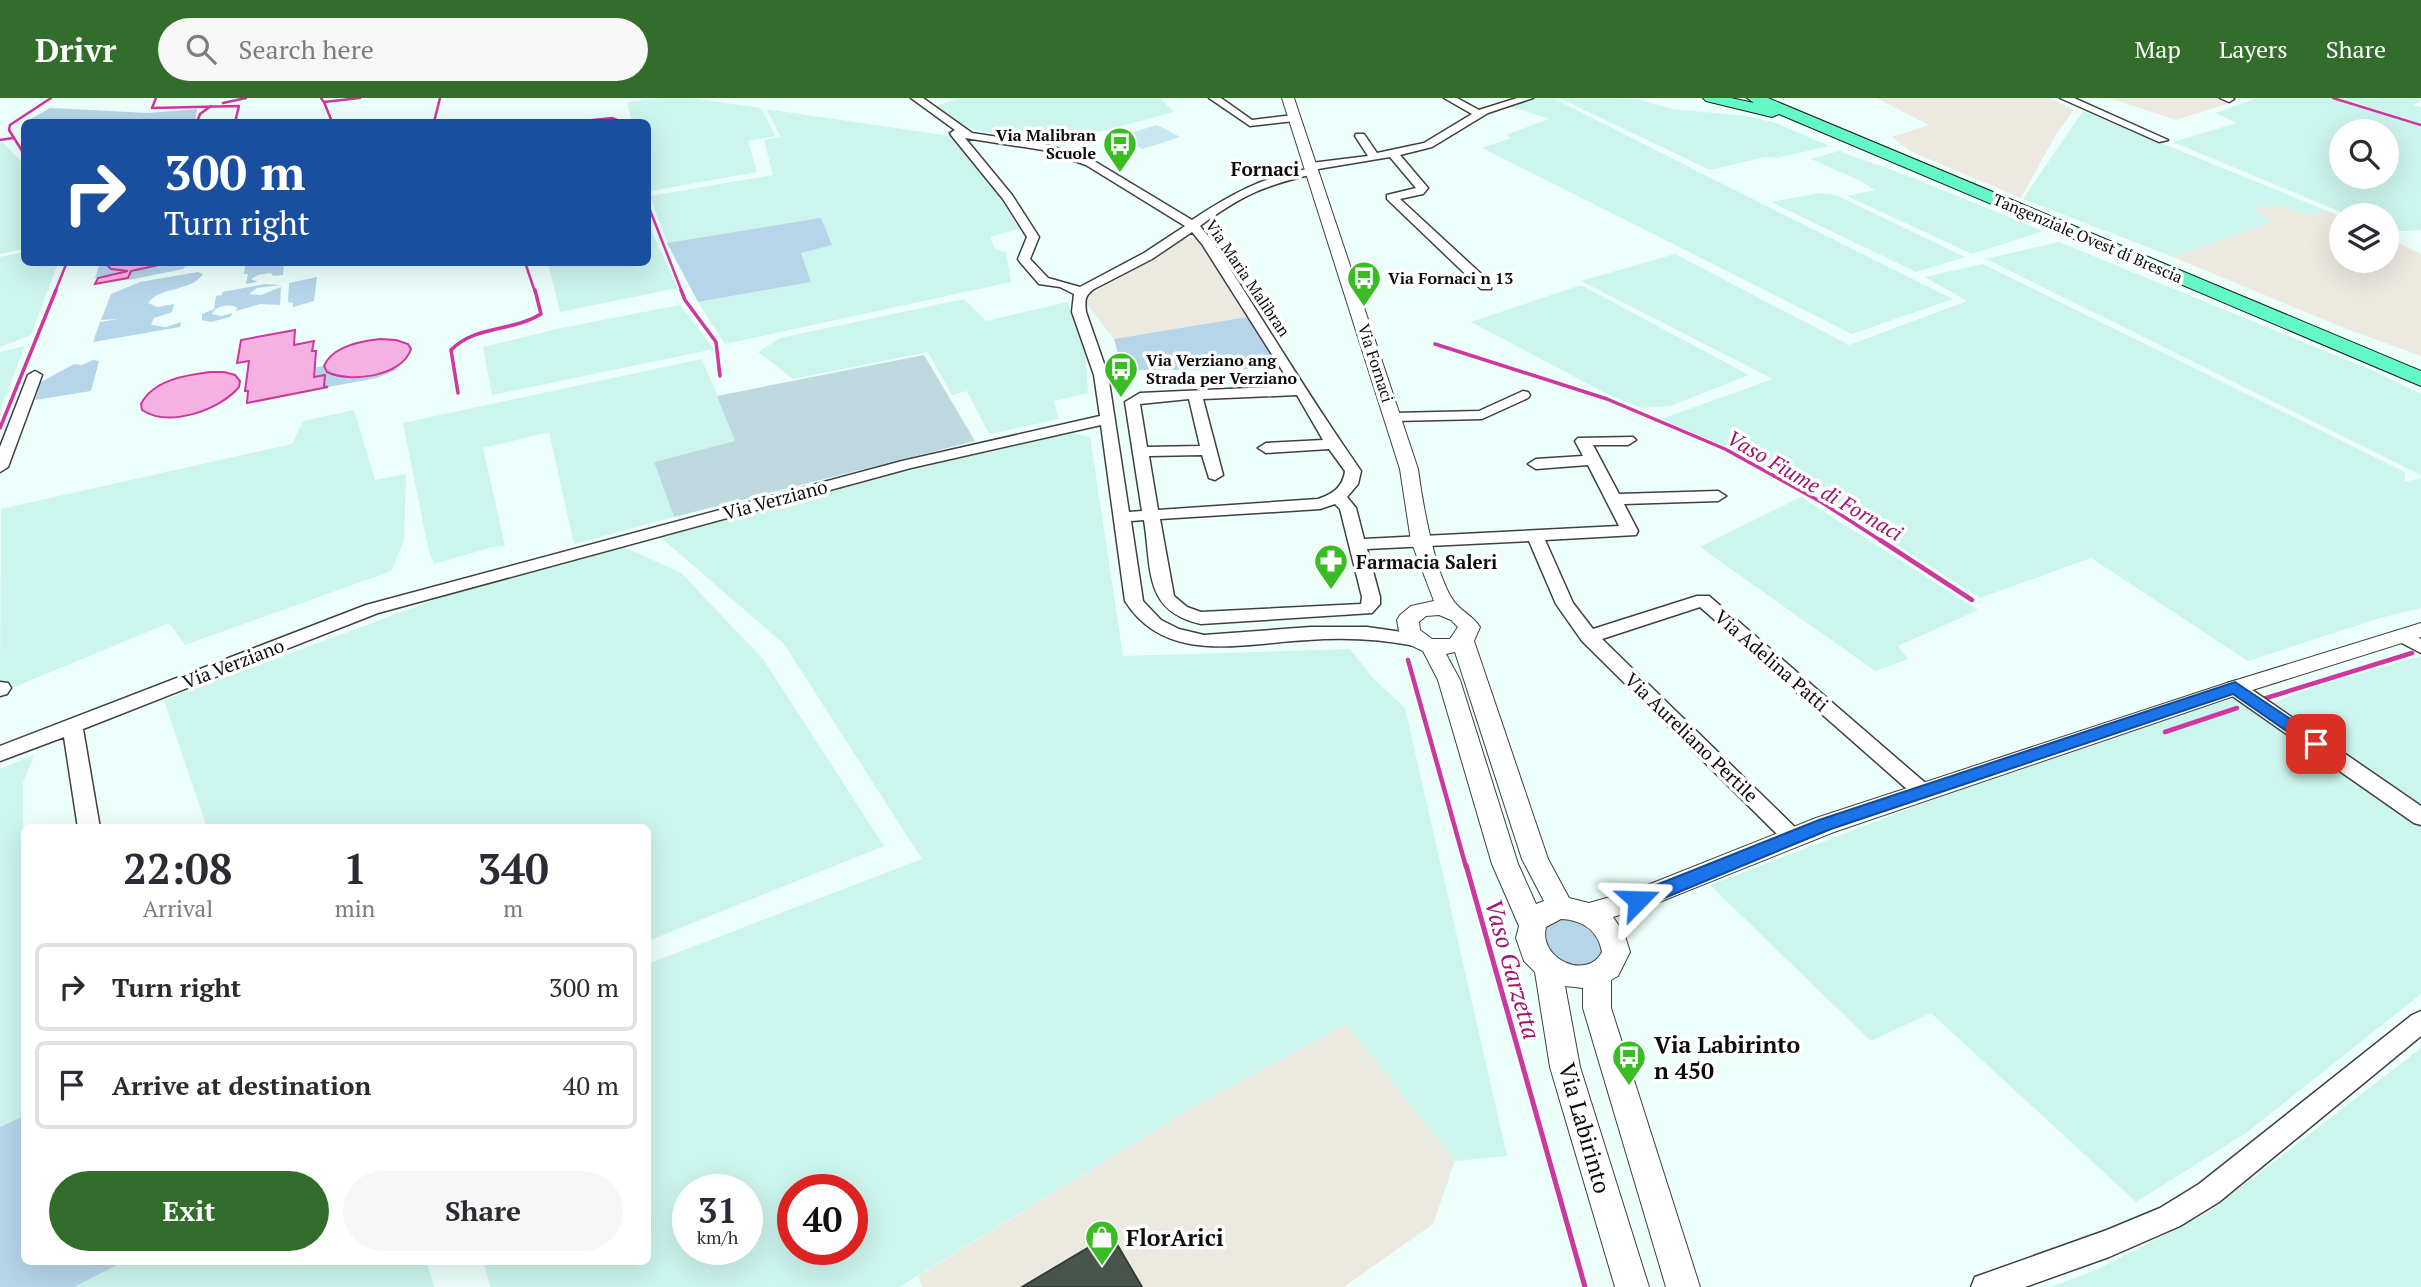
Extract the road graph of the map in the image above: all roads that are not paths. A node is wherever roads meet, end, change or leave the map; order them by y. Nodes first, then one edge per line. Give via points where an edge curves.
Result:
1 (916, 98) edge
2 (1214, 98) edge
3 (1288, 98) edge
4 (1449, 98) edge
5 (1528, 98) edge
6 (1711, 98) edge
7 (1755, 98) edge
8 (1769, 98) edge
9 (1785, 98) edge
10 (2065, 98) edge
11 (1479, 114) junction
12 (1294, 118) junction
13 (969, 135) junction
14 (1360, 136) dead end
15 (2164, 140) dead end
16 (1393, 154) junction
17 (1899, 156) junction
18 (1375, 158) junction
19 (1312, 169) junction
20 (1192, 225) junction
21 (1486, 286) dead end
22 (1081, 292) junction
23 (2421, 363) edge
24 (35, 375) dead end
25 (2421, 379) edge
26 (1303, 390) junction
27 (1195, 394) junction
28 (1523, 395) dead end
29 (1394, 417) junction
30 (1108, 419) junction
31 (1628, 440) dead end
32 (1333, 444) junction
33 (1266, 448) dead end
34 (1210, 450) junction
35 (1141, 452) junction
36 (1593, 460) junction
37 (1536, 464) dead end
38 (0, 467) edge
39 (1215, 475) dead end
40 (1718, 496) dead end
41 (1338, 497) junction
42 (1616, 499) junction
43 (1152, 514) junction
44 (1121, 517) junction
45 (1535, 536) junction
46 (1415, 542) junction
47 (1357, 544) junction
48 (1449, 610) junction
49 (1244, 617) junction
50 (1418, 630) junction
51 (1589, 637) junction
52 (2415, 637) edge
53 (1250, 639) junction
54 (1463, 641) junction
55 (2235, 688) junction
56 (72, 725) junction
57 (0, 754) edge
58 (1923, 792) junction
59 (2421, 817) edge
60 (88, 824) edge
61 (1794, 837) junction
62 (1638, 900) junction
63 (1561, 908) junction
64 (1590, 914) junction
65 (1532, 925) junction
66 (1611, 933) junction
67 (1548, 967) junction
68 (1597, 974) junction
69 (2421, 1022) edge
70 (1632, 1287) edge
71 (1683, 1287) edge
72 (1984, 1287) edge

1 - 13 street
2 - 12 street via 1250,123
3 - 12 street, Via Fornaci
4 - 11 street
5 - 11 street
6 - 17 main road via 1768,110 1860,148
7 - 17 main road, Tangenziale Ovest di Brescia
8 - 17 main road, Tangenziale Ovest di Brescia
9 - 17 main road via 1889,144
10 - 15 street
11 - 16 street via 1428,145
12 - 19 street, Via Fornaci
13 - 20 street, Via Maria Malibran via 1068,154
13 - 22 street, Via Maria Malibran via 955,133 1009,197 1033,237 1024,259 1044,281
14 - 18 street
16 - 18 street
16 - 21 street via 1422,188 1391,197
17 - 23 main road, Tangenziale Ovest di Brescia
17 - 25 main road, Tangenziale Ovest di Brescia
18 - 19 street
19 - 20 street via 1261,184
19 - 29 street, Via Fornaci
20 - 22 street via 1151,255
20 - 26 street, Via Maria Malibran
22 - 30 street via 1079,312 1101,374
24 - 38 street
26 - 27 street
26 - 32 street, Via Maria Malibran
27 - 34 street
27 - 35 street via 1140,397 1132,402
28 - 29 street via 1482,415
29 - 46 street, Via Fornaci via 1409,469
30 - 44 street
30 - 56 street, Via Verziano via 908,464 372,609
31 - 36 street via 1583,441
32 - 33 street
32 - 41 street, Via Maria Malibran via 1353,471 1350,484
34 - 35 street
34 - 39 street
35 - 43 street
36 - 37 street
36 - 42 street
40 - 42 street
41 - 43 street via 1320,503
41 - 47 street via 1348,508
42 - 45 street via 1630,531
43 - 44 street
43 - 49 street via 1165,597 1173,607 1201,618
44 - 53 street via 1134,601 1148,620 1180,638
45 - 46 street
45 - 51 street via 1565,604
46 - 47 street
46 - 48 street, Via Fornaci
46 - 50 street, Via Fornaci via 1422,600
47 - 49 street via 1371,597 1366,609
48 - 50 street via 1433,608
48 - 54 street, Via Fornaci via 1467,624 1469,631
49 - 53 street
50 - 53 street
50 - 54 street via 1452,646
50 - 65 street, Via Fornaci via 1449,680 1505,864
51 - 58 street, Via Adelina Patti via 1703,600
51 - 61 street, Via Aureliano Pertile
52 - 55 street
54 - 63 street, Via Fornaci via 1535,859
55 - 58 street
55 - 59 street
56 - 57 street, Via Verziano
56 - 60 street
58 - 61 street
61 - 62 street
62 - 64 street
62 - 66 street
63 - 64 street
63 - 65 street via 1540,915
64 - 66 street
65 - 67 street, Via Fornaci via 1532,949
66 - 68 street via 1614,958
67 - 68 street via 1574,977
67 - 70 street, Via Labirinto via 1565,1067
68 - 71 street via 1597,1008
69 - 72 street via 2209,1193 2170,1217

